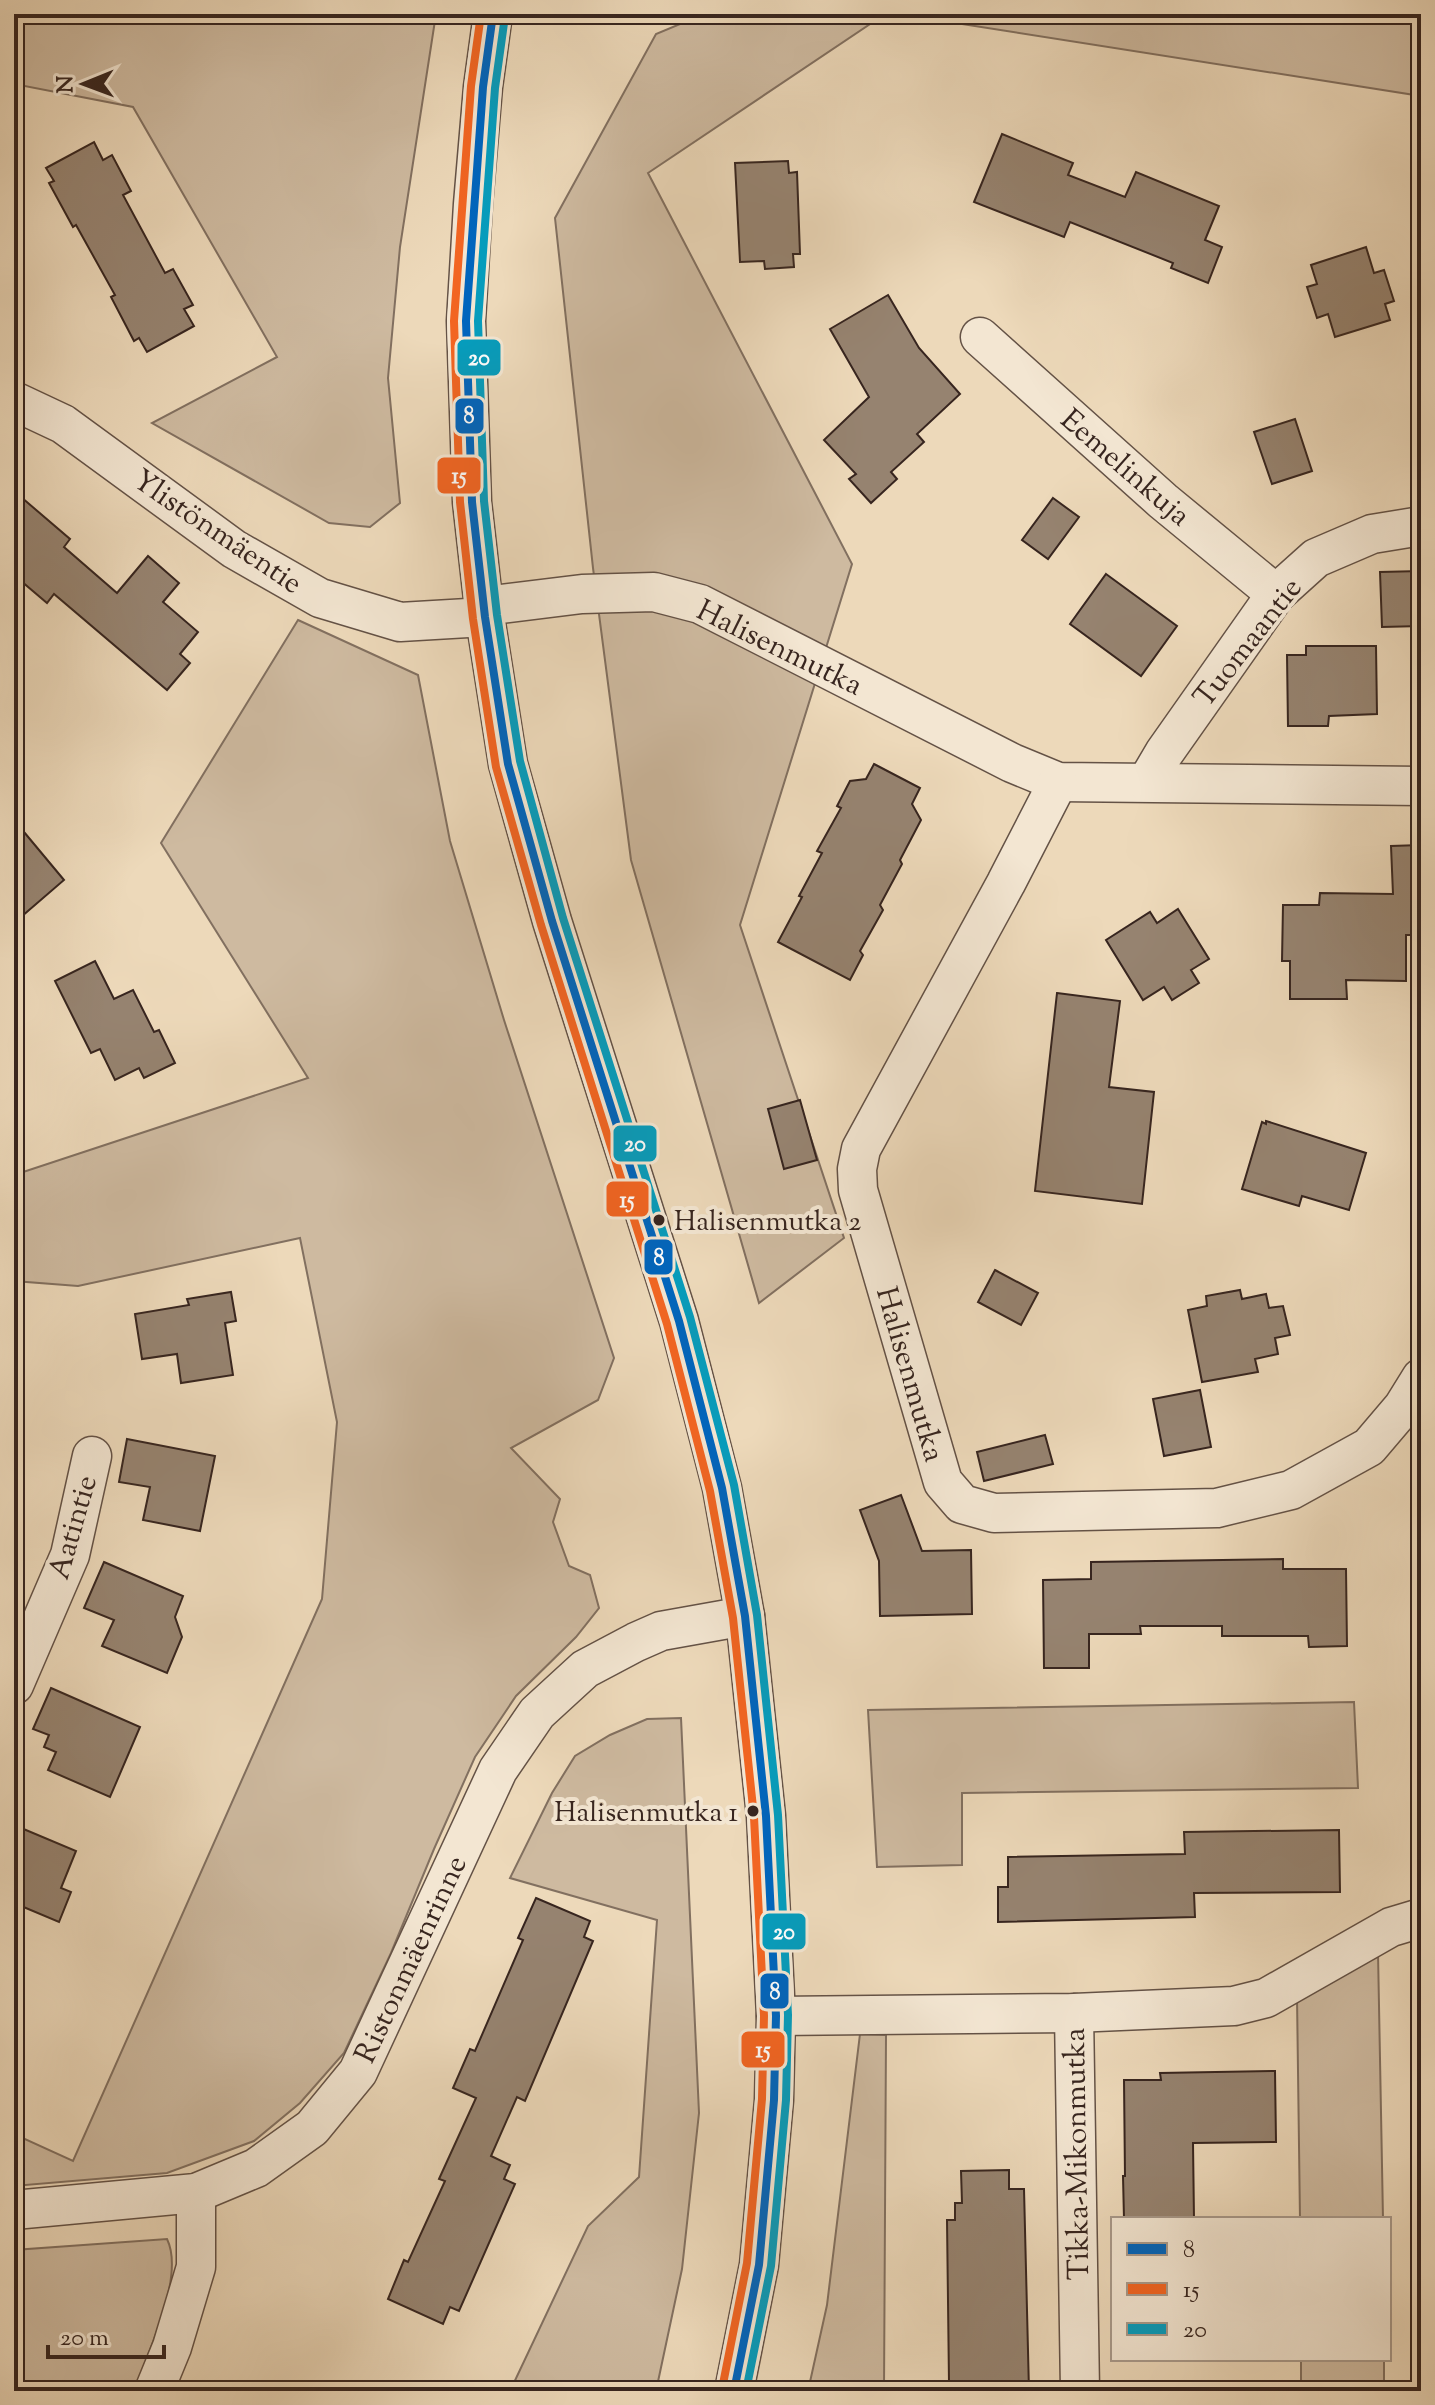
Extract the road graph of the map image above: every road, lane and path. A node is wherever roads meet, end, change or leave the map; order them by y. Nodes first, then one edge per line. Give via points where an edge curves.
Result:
1 (493, 14) edge
2 (980, 337) dead end
3 (14, 401) edge
4 (1421, 526) edge
5 (1276, 594) junction
6 (484, 612) junction
7 (1058, 782) junction
8 (1147, 782) junction
9 (1421, 786) edge
10 (1421, 1378) edge
11 (92, 1456) dead end
12 (745, 1616) junction
13 (14, 1685) edge
14 (1421, 1918) edge
15 (1074, 2013) junction
16 (776, 2016) junction
17 (196, 2193) junction
18 (14, 2210) edge
19 (154, 2391) edge
20 (734, 2391) edge
21 (1080, 2391) edge

1 - 6 street via 466,321 472,502
2 - 5 street, Eemelinkuja
3 - 6 street, Ylistönmäentie via 63,424 234,549 320,598 400,622
4 - 5 street, Tuomaantie via 1372,534 1316,558
5 - 8 street, Tuomaantie
6 - 7 street, Halisenmutka via 582,594 654,592 700,604
6 - 12 street via 508,764 552,921 679,1321 722,1488
7 - 8 street, Halisenmutka
7 - 10 street, Halisenmutka via 861,1149 857,1169 858,1190 943,1482 962,1504 994,1513 1217,1508 1291,1490 1369,1447
8 - 9 street, Halisenmutka
11 - 13 street, Aatintie via 70,1555
12 - 16 street via 766,1816
12 - 17 street, Ristonmäenrinne via 661,1631 636,1642 585,1669 537,1713 498,1770 358,2072 312,2128 256,2168
14 - 15 street, Tikka-Mikonmutka via 1391,1927 1266,1998 1234,2006
15 - 16 street, Tikka-Mikonmutka
15 - 21 street, Tikka-Mikonmutka
16 - 20 street via 759,2265
17 - 18 street, Ristonmäenrinne
17 - 19 street via 196,2267

